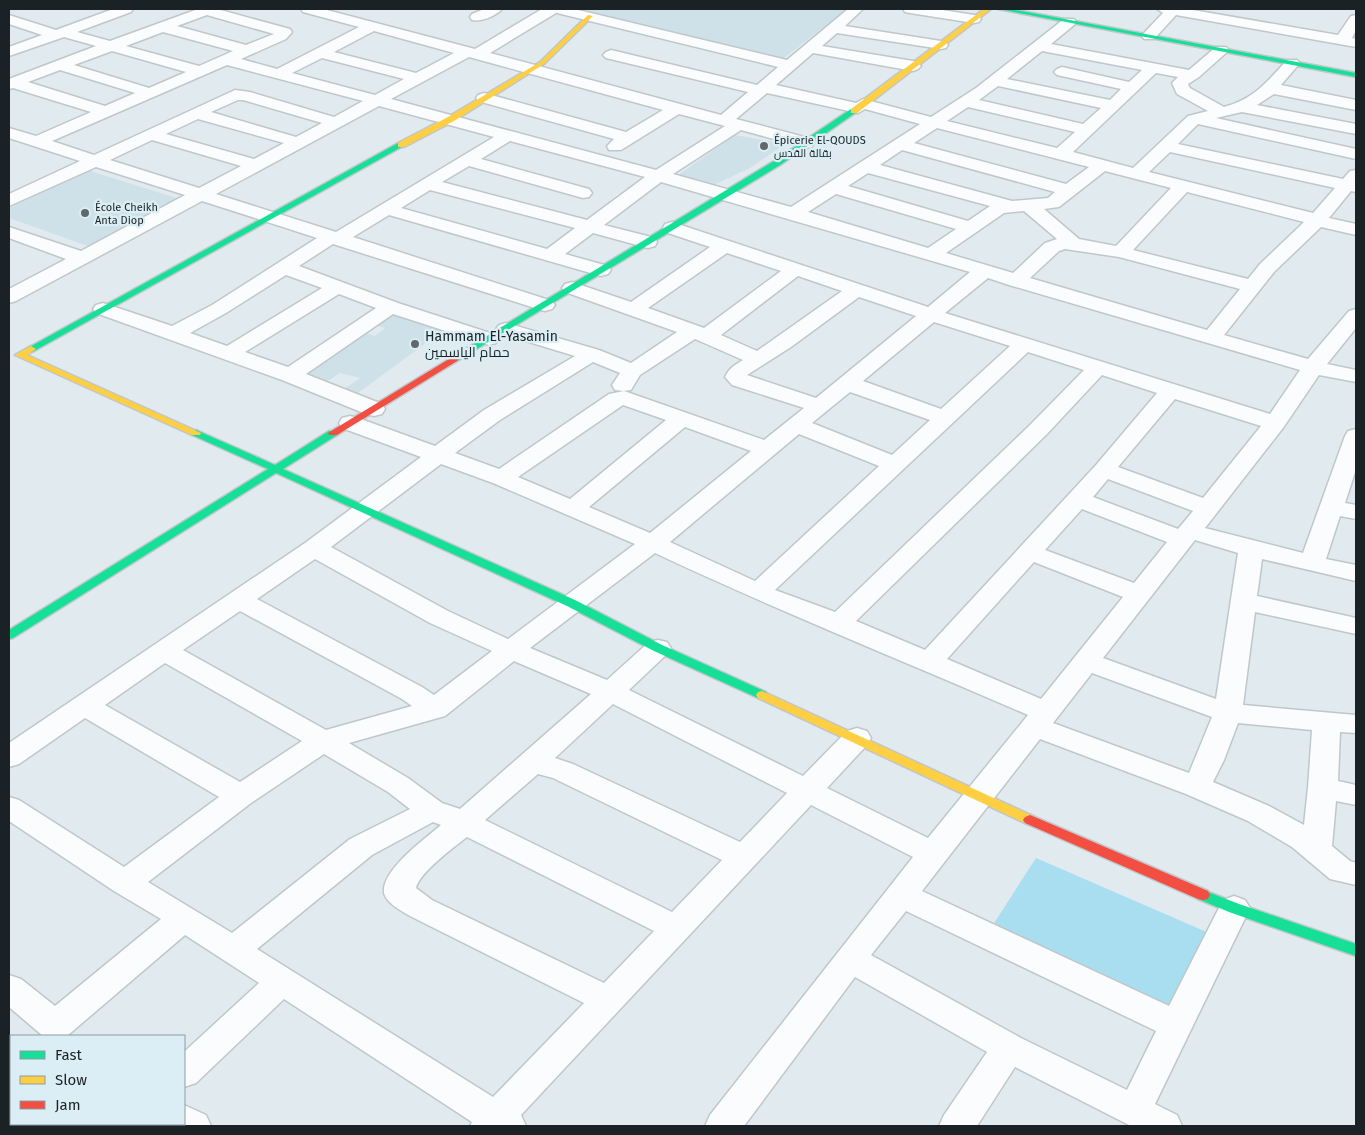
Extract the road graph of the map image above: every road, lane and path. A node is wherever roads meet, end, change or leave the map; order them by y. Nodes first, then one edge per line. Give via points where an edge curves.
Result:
1 (88, 9) edge
2 (126, 9) edge
3 (308, 9) edge
4 (368, 9) edge
5 (495, 9) edge
6 (552, 9) edge
7 (557, 9) edge
8 (856, 9) edge
9 (910, 9) edge
10 (988, 9) edge
11 (1001, 9) edge
12 (1170, 9) edge
13 (1246, 9) edge
14 (208, 10) edge
15 (109, 15) junction
16 (590, 16) junction
17 (477, 17) dead end
18 (9, 19) edge
19 (346, 19) junction
20 (974, 19) junction
21 (1356, 20) edge
22 (1069, 22) junction
23 (1236, 22) junction
24 (163, 26) junction
25 (373, 26) junction
26 (639, 28) junction
27 (833, 28) junction
28 (61, 34) junction
29 (1149, 36) junction
30 (1349, 42) edge
31 (113, 45) junction
32 (941, 45) junction
33 (1039, 46) junction
34 (808, 48) junction
35 (246, 50) junction
36 (1221, 50) junction
37 (9, 52) edge
38 (321, 52) junction
39 (473, 53) junction
40 (611, 55) junction
41 (227, 60) junction
42 (1292, 63) junction
43 (60, 65) junction
44 (788, 65) junction
45 (913, 66) junction
46 (1154, 68) junction
47 (531, 70) junction
48 (201, 71) junction
49 (1062, 72) dead end
50 (280, 73) junction
51 (1190, 74) junction
52 (694, 75) junction
53 (1356, 75) edge
54 (418, 78) junction
55 (994, 81) junction
56 (11, 83) edge
57 (584, 83) junction
58 (1135, 85) junction
59 (761, 88) junction
60 (1270, 88) junction
61 (1183, 91) junction
62 (150, 93) junction
63 (677, 96) junction
64 (484, 98) junction
65 (378, 99) junction
66 (965, 102) junction
67 (125, 104) junction
68 (1112, 105) junction
69 (860, 106) junction
70 (1356, 106) edge
71 (1242, 107) junction
72 (144, 110) dead end
73 (106, 112) junction
74 (1222, 112) junction
75 (196, 113) junction
76 (162, 115) dead end
77 (451, 118) junction
78 (1194, 119) junction
79 (180, 121) junction
80 (933, 121) junction
81 (335, 122) junction
82 (731, 123) junction
83 (1356, 129) edge
84 (1087, 130) junction
85 (9, 133) edge
86 (152, 135) junction
87 (508, 135) junction
88 (629, 138) junction
89 (36, 142) junction
90 (297, 142) junction
91 (806, 143) junction
92 (899, 144) junction
93 (1166, 146) junction
94 (1062, 154) junction
95 (1356, 154) edge
96 (594, 159) junction
97 (467, 160) junction
98 (95, 161) junction
99 (255, 165) junction
100 (1102, 165) junction
101 (623, 166) junction
102 (867, 167) junction
103 (1137, 174) junction
104 (658, 176) junction
105 (1353, 183) edge
106 (428, 184) junction
107 (1183, 186) junction
108 (835, 188) junction
109 (1070, 191) junction
110 (583, 193) junction
111 (727, 194) junction
112 (198, 195) junction
113 (9, 201) edge
114 (1009, 206) junction
115 (1029, 206) junction
116 (386, 210) junction
117 (794, 213) junction
118 (548, 216) junction
119 (269, 218) junction
120 (1317, 220) junction
121 (590, 227) junction
122 (971, 227) junction
123 (672, 228) junction
124 (1356, 230) edge
125 (9, 232) edge
126 (334, 238) junction
127 (648, 242) junction
128 (1073, 243) junction
129 (725, 245) junction
130 (1120, 252) junction
131 (930, 255) junction
132 (550, 256) junction
133 (82, 258) junction
134 (286, 268) junction
135 (796, 268) junction
136 (601, 270) junction
137 (984, 271) junction
138 (9, 280) edge
139 (1016, 280) junction
140 (1252, 286) junction
141 (28, 287) junction
142 (337, 287) junction
143 (572, 288) junction
144 (856, 290) junction
145 (9, 297) edge
146 (545, 305) junction
147 (391, 307) junction
148 (103, 309) junction
149 (633, 310) junction
150 (932, 315) junction
151 (1351, 329) edge
152 (173, 334) junction
153 (498, 334) junction
154 (699, 334) junction
155 (1211, 338) junction
156 (1024, 344) junction
157 (14, 353) edge
158 (228, 354) junction
159 (592, 354) junction
160 (759, 359) junction
161 (1314, 367) junction
162 (1097, 368) junction
163 (633, 371) junction
164 (290, 375) junction
165 (1356, 376) edge
166 (847, 383) junction
167 (1172, 389) junction
168 (624, 398) junction
169 (819, 406) junction
170 (374, 409) junction
171 (683, 418) junction
172 (945, 418) junction
173 (350, 423) junction
174 (1275, 424) junction
175 (796, 425) junction
176 (1356, 436) edge
177 (768, 448) junction
178 (438, 455) junction
179 (894, 464) junction
180 (1352, 464) edge
181 (275, 468) junction
182 (1104, 470) junction
183 (501, 478) junction
184 (1077, 499) junction
185 (1332, 507) junction
186 (573, 508) junction
187 (1207, 508) junction
188 (363, 510) junction
189 (1356, 512) edge
190 (1185, 535) junction
191 (653, 544) junction
192 (314, 548) junction
193 (1251, 549) junction
194 (1030, 552) junction
195 (1312, 563) junction
196 (1356, 573) edge
197 (758, 592) junction
198 (1138, 594) junction
199 (238, 599) junction
200 (1243, 601) junction
201 (571, 604) junction
202 (839, 623) junction
203 (1356, 626) edge
204 (9, 636) edge
205 (658, 648) junction
206 (163, 650) junction
207 (511, 650) junction
208 (1084, 661) junction
209 (930, 662) junction
210 (611, 692) junction
211 (84, 705) junction
212 (435, 709) junction
213 (1228, 713) junction
214 (1039, 718) junction
215 (1326, 721) junction
216 (1356, 724) edge
217 (857, 738) junction
218 (323, 741) junction
219 (9, 757) edge
220 (533, 762) junction
221 (1196, 787) junction
222 (1323, 788) junction
223 (805, 791) junction
224 (1356, 794) edge
225 (241, 796) junction
226 (977, 797) junction
227 (9, 806) edge
228 (432, 810) junction
229 (464, 823) junction
230 (1316, 850) junction
231 (933, 854) junction
232 (744, 857) junction
233 (1351, 877) edge
234 (125, 883) junction
235 (901, 895) junction
236 (1234, 908) junction
237 (184, 918) junction
238 (677, 928) junction
239 (233, 950) junction
240 (1356, 950) edge
241 (850, 959) junction
242 (282, 981) junction
243 (9, 988) edge
244 (608, 1000) junction
245 (1176, 1025) junction
246 (49, 1031) edge
247 (1009, 1048) junction
248 (185, 1072) edge
249 (1149, 1119) edge
250 (497, 1124) edge
251 (724, 1126) edge
252 (957, 1126) edge

1 - 15 street
2 - 15 street
3 - 19 street
4 - 19 street
5 - 17 street
6 - 39 street
7 - 16 street
8 - 27 street
9 - 20 street
10 - 20 street
11 - 22 street
12 - 23 street
12 - 29 street
13 - 23 street
14 - 24 street
14 - 35 street via 285,32
15 - 28 street
16 - 26 street
16 - 47 street
18 - 28 street
19 - 25 street
20 - 32 street
21 - 30 street
22 - 29 street
22 - 33 street
23 - 30 street
24 - 31 street
24 - 35 street
25 - 38 street
25 - 39 street
26 - 40 street
26 - 44 street
27 - 32 street
27 - 34 street
28 - 31 street
28 - 37 street
29 - 36 street
31 - 43 street
31 - 48 street
32 - 45 street
33 - 46 street
33 - 55 street
34 - 44 street
34 - 45 street
35 - 41 street
36 - 42 street
36 - 51 street
38 - 50 street
38 - 54 street
39 - 47 street
39 - 54 street
40 - 52 street
40 - 57 street
41 - 48 street
41 - 50 street
42 - 53 street
42 - 60 street
43 - 56 street
43 - 62 street
44 - 59 street
45 - 69 street
46 - 51 street
46 - 58 street
47 - 57 street
47 - 64 street
48 - 62 street
49 - 58 street
50 - 65 street
51 - 61 street via 1180,83
52 - 59 street
52 - 63 street
54 - 65 street
55 - 66 street
55 - 68 street
56 - 73 street
57 - 63 street via 660,104
58 - 61 street
58 - 68 street
59 - 69 street
59 - 82 street
60 - 70 street
60 - 71 street
61 - 74 street
62 - 67 street
63 - 82 street
63 - 88 street
64 - 77 street
64 - 88 street
65 - 77 street
65 - 81 street
66 - 80 street
66 - 84 street
67 - 72 street
67 - 73 street
68 - 84 street
69 - 80 street
69 - 91 street
71 - 74 street
71 - 83 street
73 - 89 street
74 - 78 street
75 - 79 street
75 - 81 street via 238,94
75 - 90 street
76 - 79 street
77 - 87 street
77 - 119 street
78 - 93 street
78 - 95 street
79 - 86 street
80 - 92 street
80 - 94 street
81 - 90 street
82 - 91 street
82 - 104 street
84 - 94 street
85 - 89 street
86 - 98 street
86 - 99 street
87 - 96 street
87 - 97 street
88 - 96 street
89 - 98 street
90 - 99 street
91 - 111 street
92 - 102 street
92 - 109 street
93 - 103 street
93 - 105 street
94 - 100 street
96 - 101 street
97 - 106 street
97 - 110 street
98 - 112 street
98 - 113 street
99 - 112 street
100 - 103 street
100 - 109 street
101 - 104 street
101 - 110 street
102 - 108 street
102 - 114 street
103 - 107 street
104 - 111 street
104 - 121 street
105 - 120 street
106 - 116 street
106 - 118 street
107 - 120 street
107 - 130 street
108 - 117 street
108 - 122 street
109 - 115 street via 1053,203
110 - 118 street
111 - 117 street
111 - 123 street
112 - 119 street
112 - 133 street
114 - 115 street
114 - 122 street via 999,208
115 - 128 street
116 - 126 street
116 - 132 street
117 - 131 street
118 - 121 street
119 - 126 street
119 - 148 street
120 - 124 street
120 - 140 street
121 - 127 street
121 - 132 street
122 - 131 street
123 - 127 street
123 - 129 street
125 - 133 street
126 - 134 street
126 - 146 street
127 - 136 street
128 - 130 street
128 - 139 street via 1052,247
129 - 135 street
129 - 149 street
130 - 140 street
131 - 137 street
132 - 136 street
133 - 141 street
134 - 142 street
134 - 152 street
135 - 144 street
135 - 154 street
136 - 143 street
137 - 139 street
137 - 150 street
138 - 141 street
139 - 155 street
140 - 155 street
141 - 145 street
142 - 147 street
142 - 158 street
143 - 146 street
143 - 149 street
144 - 150 street
144 - 160 street
146 - 153 street
147 - 153 street
147 - 164 street
148 - 152 street
148 - 157 street
149 - 154 street
150 - 156 street
150 - 166 street
151 - 161 street
152 - 158 street
153 - 159 street
153 - 170 street
154 - 160 street
154 - 163 street
155 - 161 street
156 - 162 street
156 - 172 street
157 - 181 street
158 - 164 street
159 - 163 street
159 - 178 street via 492,416
160 - 169 street via 738,372 736,377
161 - 165 street
161 - 174 street
162 - 167 street
162 - 202 street via 1039,430
163 - 168 street via 623,385
164 - 170 street
166 - 169 street
166 - 172 street
167 - 174 street
167 - 182 street
168 - 171 street
168 - 183 street via 617,399
169 - 175 street
170 - 173 street
171 - 177 street
171 - 186 street
172 - 179 street
173 - 178 street
173 - 181 street
174 - 187 street
175 - 177 street
175 - 179 street
176 - 180 street
177 - 191 street
178 - 183 street
178 - 188 street
179 - 197 street
180 - 185 street
181 - 188 street
181 - 204 street
182 - 184 street
182 - 187 street
183 - 186 street
184 - 190 street
184 - 194 street
185 - 189 street
185 - 195 street
186 - 191 street
187 - 190 street
188 - 192 street
188 - 201 street
190 - 193 street
190 - 198 street
191 - 197 street
191 - 201 street
192 - 199 street
192 - 207 street via 439,617
193 - 195 street
193 - 200 street
194 - 198 street
194 - 209 street
195 - 196 street
197 - 202 street
198 - 208 street
199 - 206 street
199 - 212 street via 412,693
200 - 203 street
200 - 213 street
201 - 205 street
201 - 207 street
202 - 209 street
205 - 210 street
205 - 217 street
206 - 211 street
206 - 218 street
207 - 210 street
207 - 212 street
208 - 213 street
208 - 214 street
209 - 214 street
210 - 220 street
210 - 223 street
211 - 219 street
211 - 225 street
212 - 218 street
213 - 215 street
213 - 221 street
214 - 221 street
214 - 226 street
215 - 216 street
215 - 222 street
217 - 223 street
217 - 226 street
218 - 225 street
218 - 228 street via 398,785
220 - 229 street
220 - 232 street via 563,771
221 - 230 street via 1278,823
222 - 224 street
222 - 230 street
223 - 231 street
223 - 232 street
225 - 234 street
226 - 231 street
226 - 236 street
227 - 234 street
228 - 229 street
228 - 239 street via 361,848
229 - 238 street
229 - 244 street via 418,862 402,880 400,893 421,908
230 - 233 street
231 - 235 street
232 - 238 street
234 - 237 street
235 - 241 street
235 - 245 street
236 - 240 street
236 - 245 street
237 - 239 street
237 - 246 street
238 - 244 street
239 - 242 street
241 - 247 street
241 - 251 street
242 - 248 street
242 - 250 street
243 - 246 street
244 - 250 street
245 - 249 street
247 - 249 street
247 - 252 street

